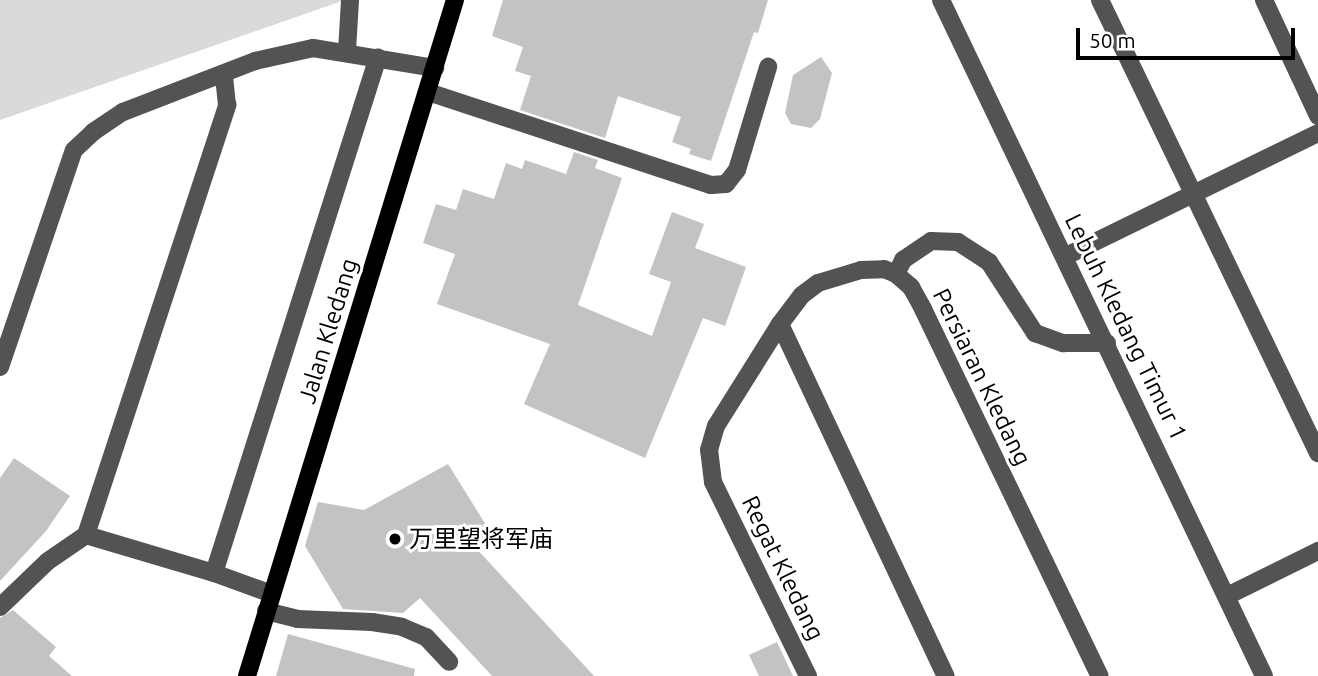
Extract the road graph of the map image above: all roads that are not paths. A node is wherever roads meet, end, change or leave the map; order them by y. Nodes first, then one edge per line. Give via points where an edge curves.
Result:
1 (350, 0) edge
2 (455, 0) edge
3 (941, 0) edge
4 (1100, 0) edge
5 (1264, 0) edge
6 (346, 51) junction
7 (378, 57) junction
8 (768, 67) dead end
9 (435, 68) junction
10 (224, 75) junction
11 (428, 92) junction
12 (1316, 108) edge
13 (1318, 133) edge
14 (1193, 194) junction
15 (1066, 256) junction
16 (896, 274) junction
17 (780, 324) junction
18 (1107, 343) junction
19 (0, 367) edge
20 (1318, 453) edge
21 (86, 535) junction
22 (1318, 551) edge
23 (214, 573) junction
24 (1227, 596) junction
25 (269, 603) junction
26 (0, 607) edge
27 (449, 662) dead end
28 (247, 676) edge
29 (808, 676) edge
30 (946, 676) edge
31 (1100, 676) edge
32 (1264, 676) edge

1 - 6 street
2 - 9 main road, Jalan Kledang
3 - 15 street, Lebuh Kledang Timur 1
4 - 14 street
5 - 12 street
6 - 7 street
6 - 10 street via 313,48 255,61
7 - 9 street
7 - 23 street
8 - 11 street via 737,170 726,184 711,185
9 - 11 main road, Jalan Kledang
10 - 19 street via 123,112 74,150
10 - 21 street via 227,105
11 - 25 main road, Jalan Kledang
13 - 14 street
14 - 15 street
14 - 20 street
15 - 18 street, Lebuh Kledang Timur 1
16 - 17 street via 884,269 861,270 818,283 802,295
16 - 18 street via 903,260 931,241 958,242 989,262 1035,333 1063,343
16 - 31 street, Persiaran Kledang via 911,287 923,309
17 - 29 street, Regat Kledang via 716,426 709,450 713,482
17 - 30 street
18 - 24 street, Lebuh Kledang Timur 1
21 - 23 street
21 - 26 street via 48,561
22 - 24 street
23 - 25 street
24 - 32 street, Lebuh Kledang Timur 1
25 - 27 street via 297,619 402,627 426,637
25 - 28 main road, Jalan Kledang

